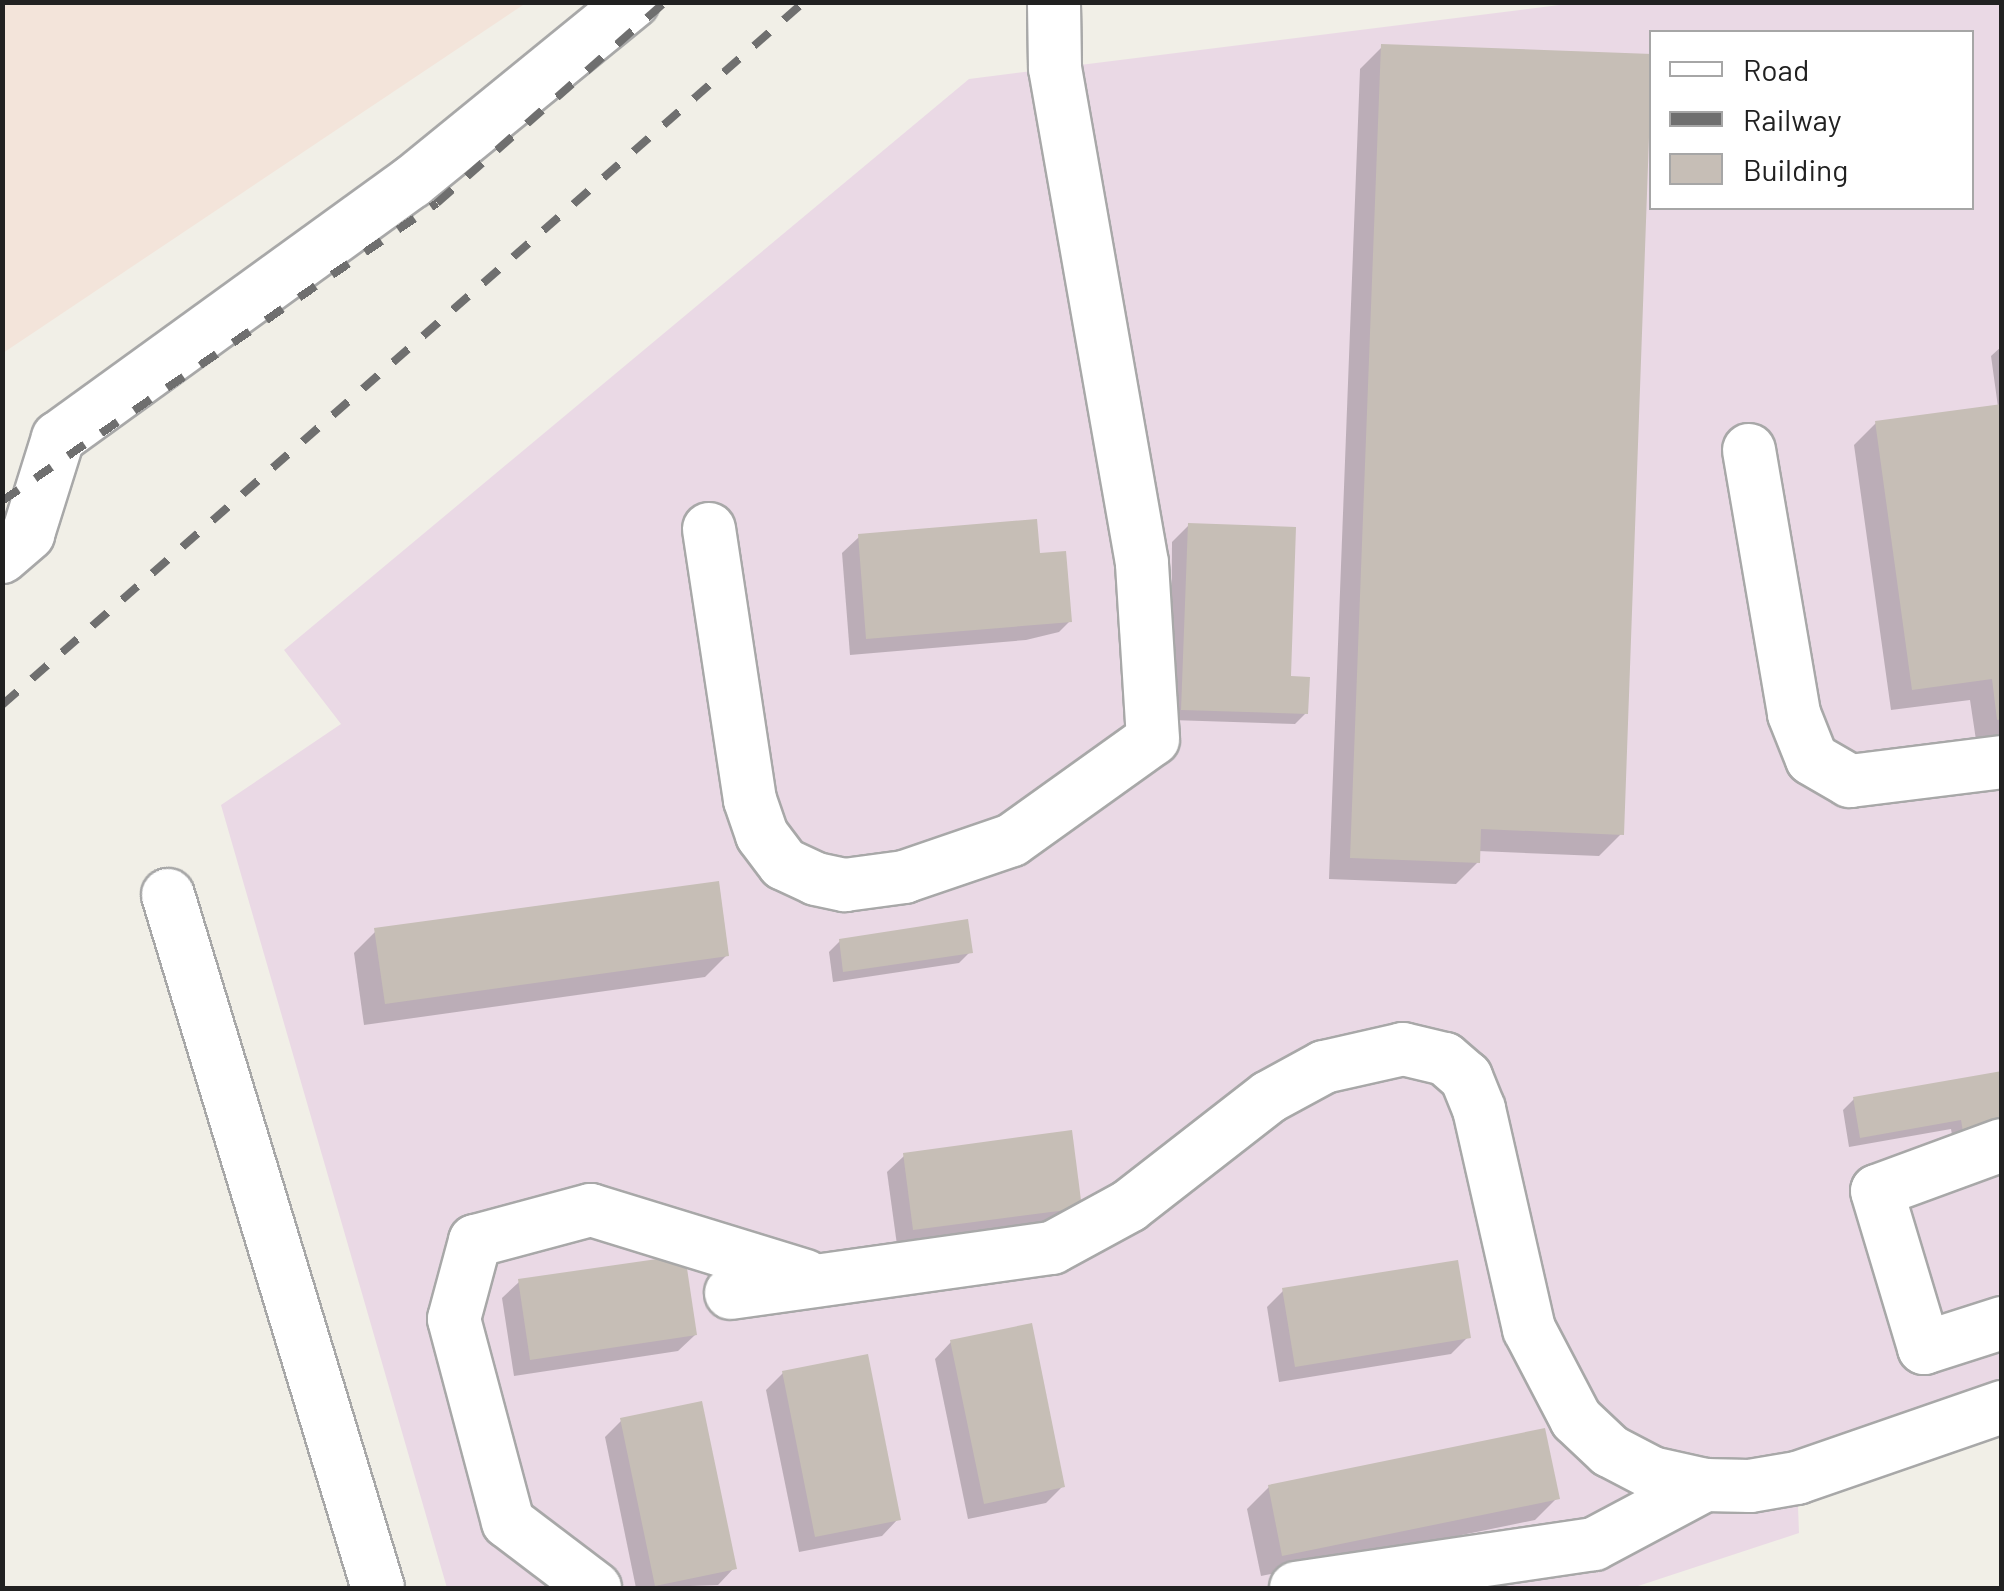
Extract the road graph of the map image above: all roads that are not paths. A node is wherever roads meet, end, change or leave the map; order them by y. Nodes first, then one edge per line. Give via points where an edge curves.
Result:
1 (633, 2) edge
2 (1054, 2) edge
3 (1748, 450) dead end
4 (708, 529) dead end
5 (2, 557) edge
6 (2002, 762) edge
7 (168, 895) dead end
8 (2002, 1145) edge
9 (823, 1282) junction
10 (731, 1294) dead end
11 (2002, 1323) edge
12 (2002, 1407) edge
13 (1705, 1485) junction
14 (378, 1588) edge
15 (595, 1588) edge
16 (1296, 1588) edge

1 - 5 lane via 412,182 58,438 28,534
2 - 4 lane via 1055,68 1142,563 1153,740 1012,840 904,877 845,885 784,864 762,835 750,800
3 - 6 lane via 1794,714 1812,759 1850,782
7 - 14 lane
8 - 11 lane via 1877,1190 1924,1348
9 - 10 lane
9 - 13 lane via 1052,1248 1129,1206 1269,1098 1324,1068 1403,1049 1445,1059 1466,1078 1479,1109 1529,1329 1576,1418 1610,1451 1652,1473
9 - 15 lane via 591,1210 475,1241 454,1319 508,1522
12 - 13 lane via 1797,1478
13 - 16 lane via 1594,1544

